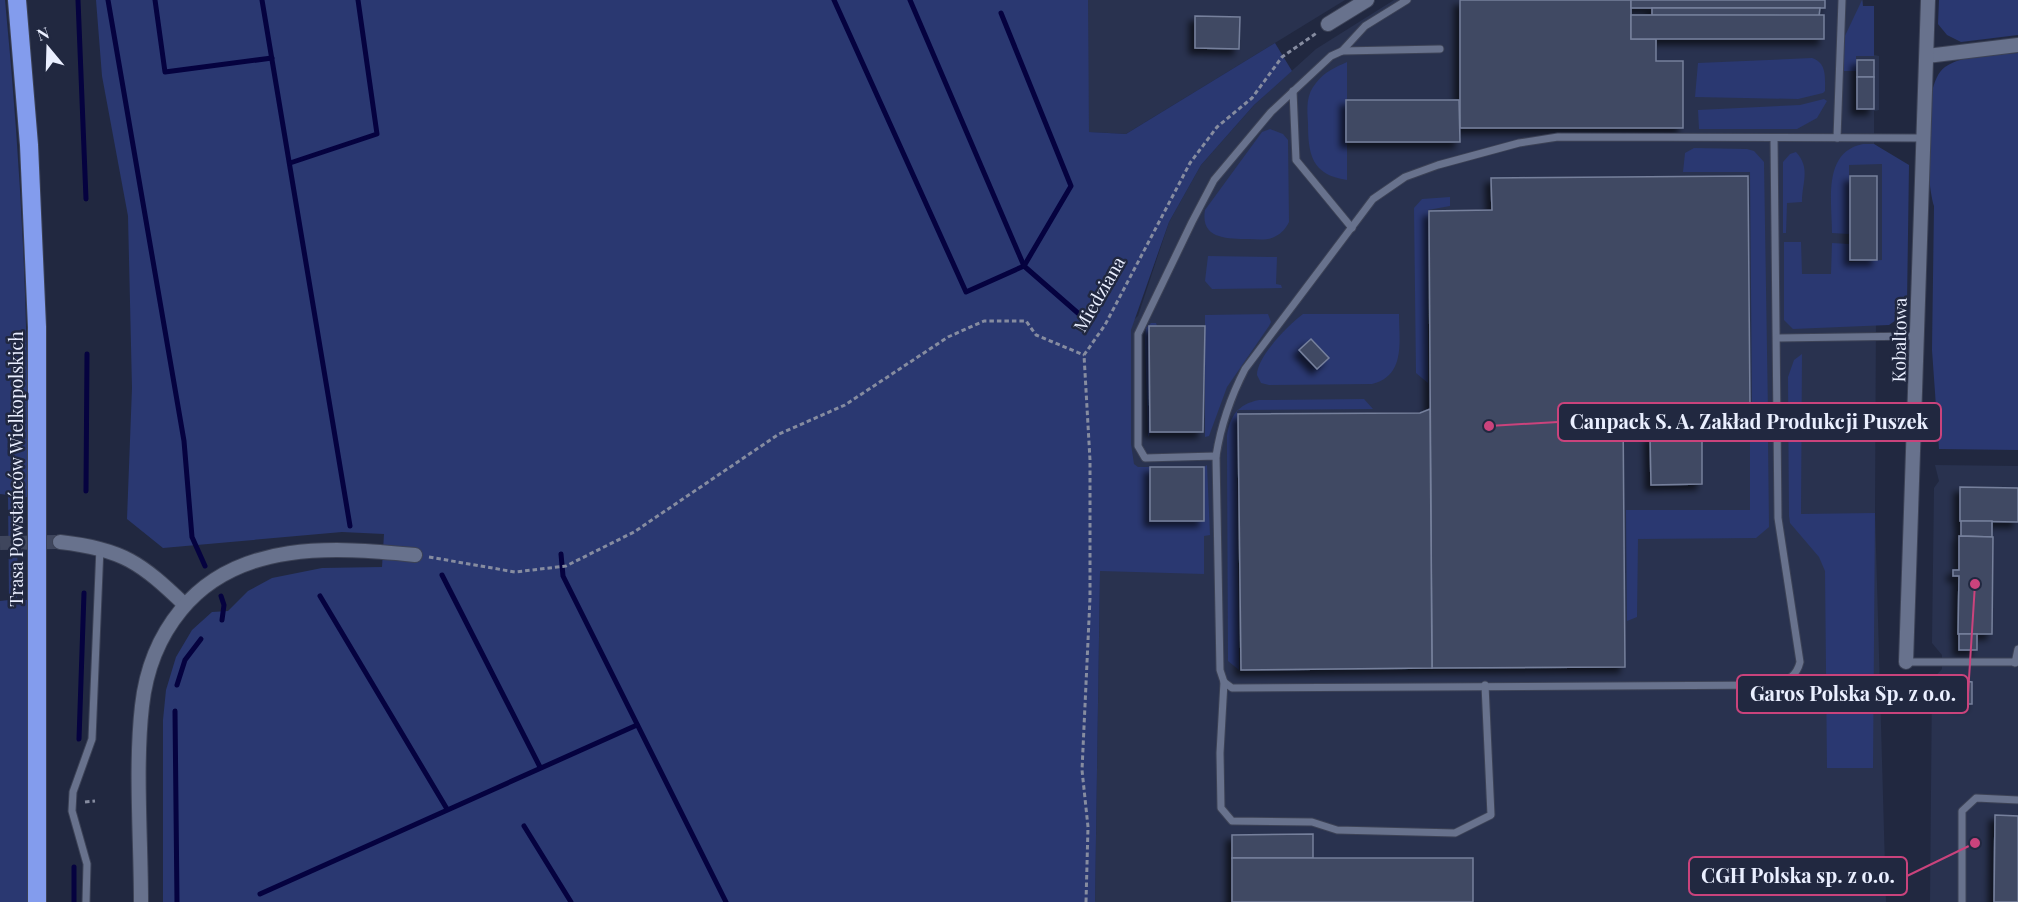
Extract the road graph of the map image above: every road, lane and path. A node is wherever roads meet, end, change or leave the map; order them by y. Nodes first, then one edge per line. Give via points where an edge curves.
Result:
1 (16, 0) edge
2 (1367, 0) edge
3 (1407, 0) edge
4 (1842, 0) edge
5 (1928, 0) edge
6 (1328, 24) joint
7 (2018, 45) edge
8 (1440, 49) dead end
9 (1342, 51) junction
10 (1927, 56) junction
11 (1293, 91) junction
12 (1774, 138) junction
13 (1837, 138) junction
14 (1923, 138) junction
15 (1352, 228) junction
16 (1917, 336) junction
17 (1777, 338) junction
18 (1084, 355) junction
19 (1216, 456) junction
20 (60, 542) tunnel mouth
21 (100, 548) junction
22 (415, 555) joint
23 (185, 605) junction
24 (2018, 649) edge
25 (1906, 662) joint
26 (2017, 663) edge
27 (1224, 682) junction
28 (1485, 685) junction
29 (2018, 800) edge
30 (95, 801) dead end
31 (85, 802) dead end
32 (37, 902) edge
33 (86, 902) edge
34 (141, 902) edge
35 (1086, 902) edge
36 (1962, 902) edge

1 - 32 highway, Trasa Powstańców Wielkopolskich via 29,145 37,327
2 - 6 street
3 - 9 lane via 1365,26
4 - 13 lane
5 - 10 street, Kobaltowa
6 - 18 path, Miedziana via 1282,57 1252,98 1217,127 1190,163 1105,325
7 - 10 street
8 - 9 lane
9 - 11 lane via 1331,56
10 - 14 street, Kobaltowa
11 - 15 lane via 1296,160
11 - 19 lane via 1214,180 1138,334 1140,453 1145,458
12 - 13 lane
12 - 15 lane via 1558,137 1519,143 1405,177 1373,199
12 - 17 lane
13 - 14 lane
14 - 16 street, Kobaltowa
15 - 19 lane via 1245,369 1230,397
16 - 17 lane
16 - 25 street, Kobaltowa
17 - 28 lane via 1778,518 1800,662 1798,671 1775,685
18 - 22 path via 1036,335 1026,321 984,321 948,337 845,405 779,434 634,532 566,566 515,572
18 - 35 path, Miedziana via 1090,460 1090,598 1082,770 1088,827
19 - 27 lane via 1220,670
20 - 21 street
21 - 23 street via 150,571
21 - 33 lane via 92,739 73,792 72,811 87,864
22 - 23 street via 338,551 279,554 233,568 215,578
23 - 34 street via 151,662 142,705
24 - 26 lane
25 - 26 lane
27 - 28 lane via 1232,688
27 - 28 lane via 1221,808 1232,822 1312,822 1337,830 1455,833 1491,815
29 - 36 lane via 1976,798 1962,811
30 - 31 path

